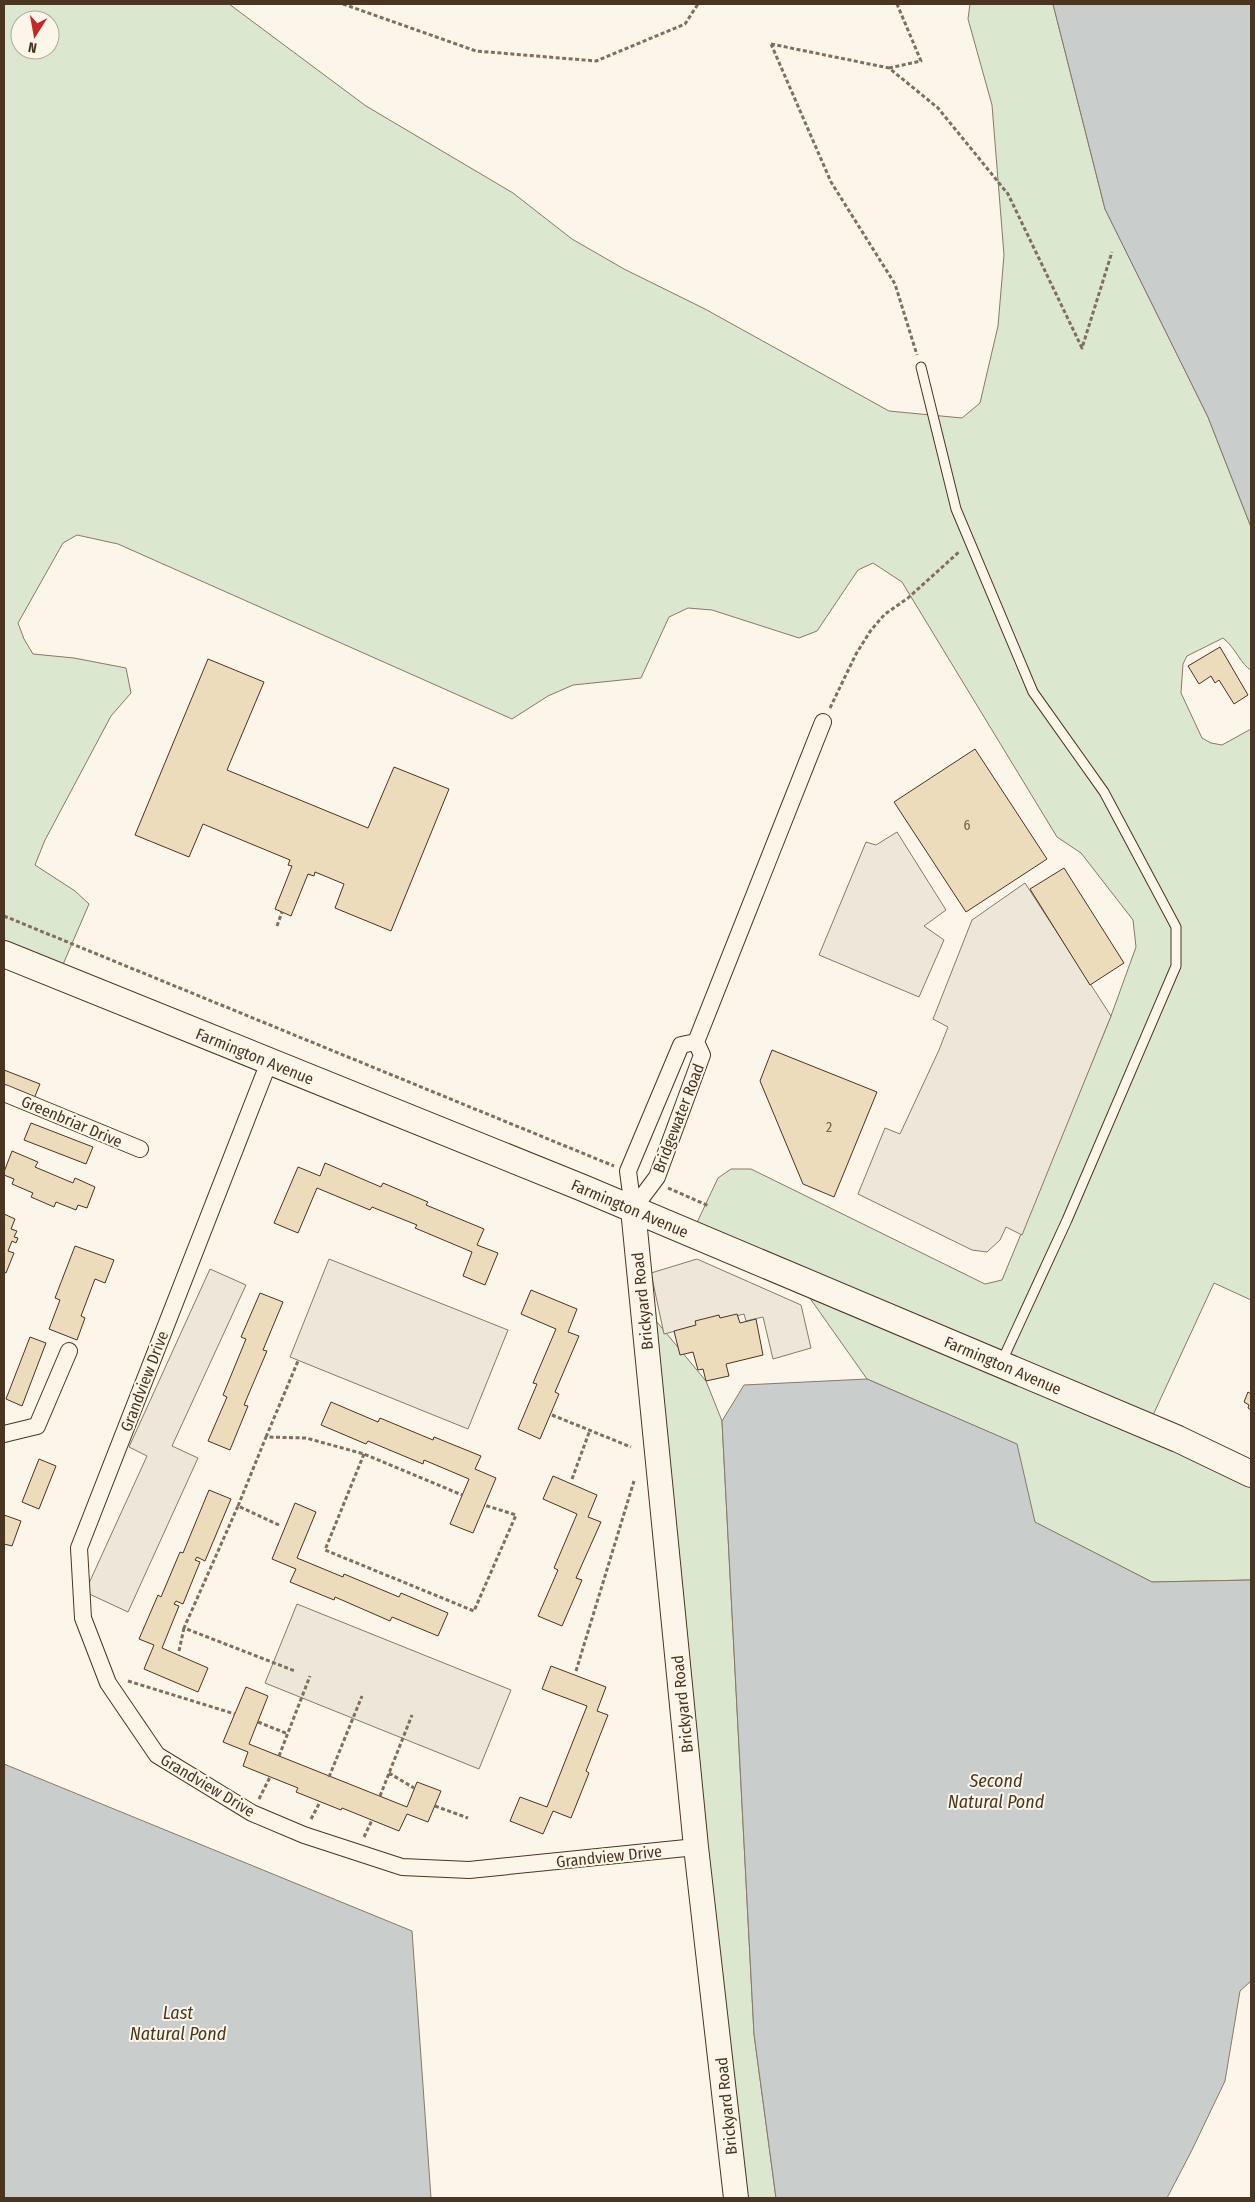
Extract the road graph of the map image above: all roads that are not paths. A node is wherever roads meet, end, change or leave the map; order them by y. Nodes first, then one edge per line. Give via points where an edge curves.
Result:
1 (921, 368) road end
2 (823, 722) road end
3 (4, 954) edge
4 (696, 1042) junction
5 (268, 1062) junction
6 (4, 1093) edge
7 (140, 1149) dead end
8 (633, 1209) junction
9 (69, 1351) dead end
10 (1000, 1364) junction
11 (4, 1434) edge
12 (1251, 1474) edge
13 (696, 1847) junction
14 (736, 2198) edge

1 - 10 lane via 956,509 1033,692 1104,792 1176,927 1176,966 1067,1220
2 - 4 street, Bridgewater Road
3 - 5 main road, Farmington Avenue
4 - 8 street, Bridgewater Road via 702,1055 657,1177
4 - 8 street, Bridgewater Road via 682,1046 628,1171
5 - 8 main road, Farmington Avenue
5 - 13 street, Grandview Drive via 79,1548 83,1618 108,1683 157,1755 227,1800 304,1834 402,1867 469,1870
6 - 7 street, Greenbriar Drive
8 - 10 main road, Farmington Avenue
8 - 13 street, Brickyard Road
9 - 11 street via 37,1426
10 - 12 main road, Farmington Avenue via 1178,1439
13 - 14 street, Brickyard Road

